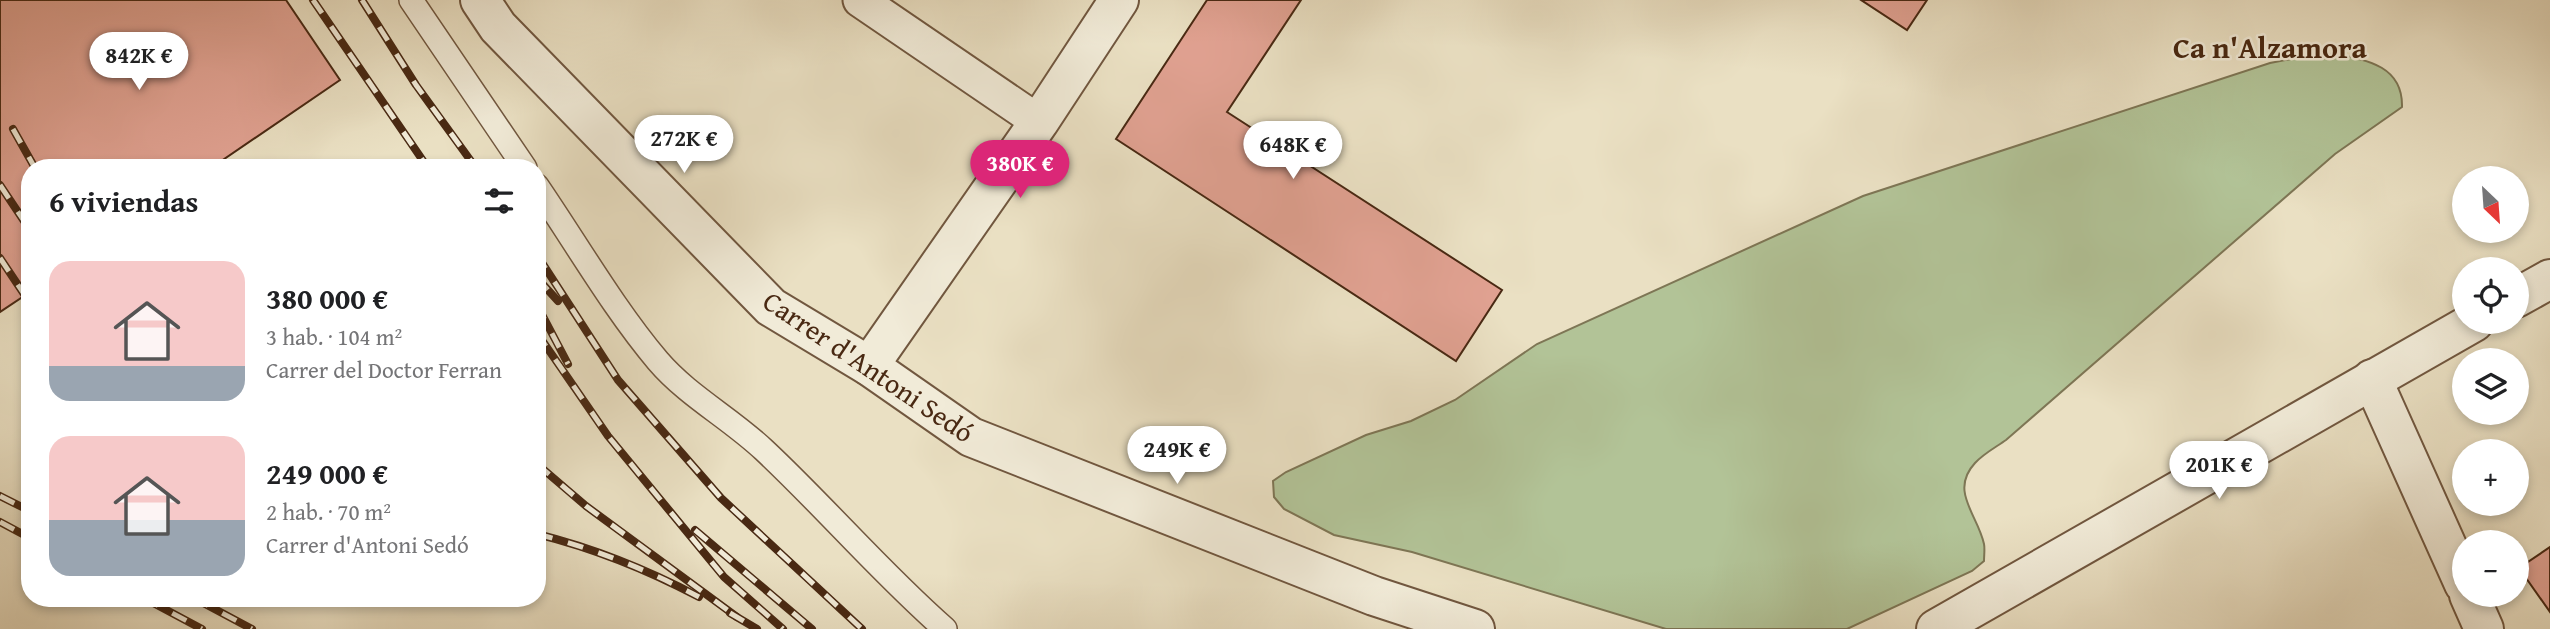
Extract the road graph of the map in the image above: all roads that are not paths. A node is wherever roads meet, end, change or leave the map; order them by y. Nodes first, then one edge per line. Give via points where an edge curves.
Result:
1 (411, 0) edge
2 (480, 0) edge
3 (860, 0) edge
4 (1119, 0) edge
5 (1039, 122) junction
6 (519, 159) edge
7 (546, 199) edge
8 (2550, 279) edge
9 (2529, 291) edge
10 (2453, 334) edge
11 (869, 366) junction
12 (2372, 379) junction
13 (2452, 557) edge
14 (2474, 607) edge
15 (945, 629) edge
16 (1475, 629) edge
17 (1936, 629) edge
18 (2484, 629) edge

1 - 6 lane
2 - 11 street, Carrer d'Antoni Sedó via 498,27 771,307
3 - 5 street
4 - 5 street
5 - 11 street
7 - 15 lane via 657,360 681,386 762,448
8 - 9 street
10 - 12 street
11 - 16 street, Carrer d'Antoni Sedó via 971,437 1374,596
12 - 13 street
12 - 17 street
14 - 18 street

